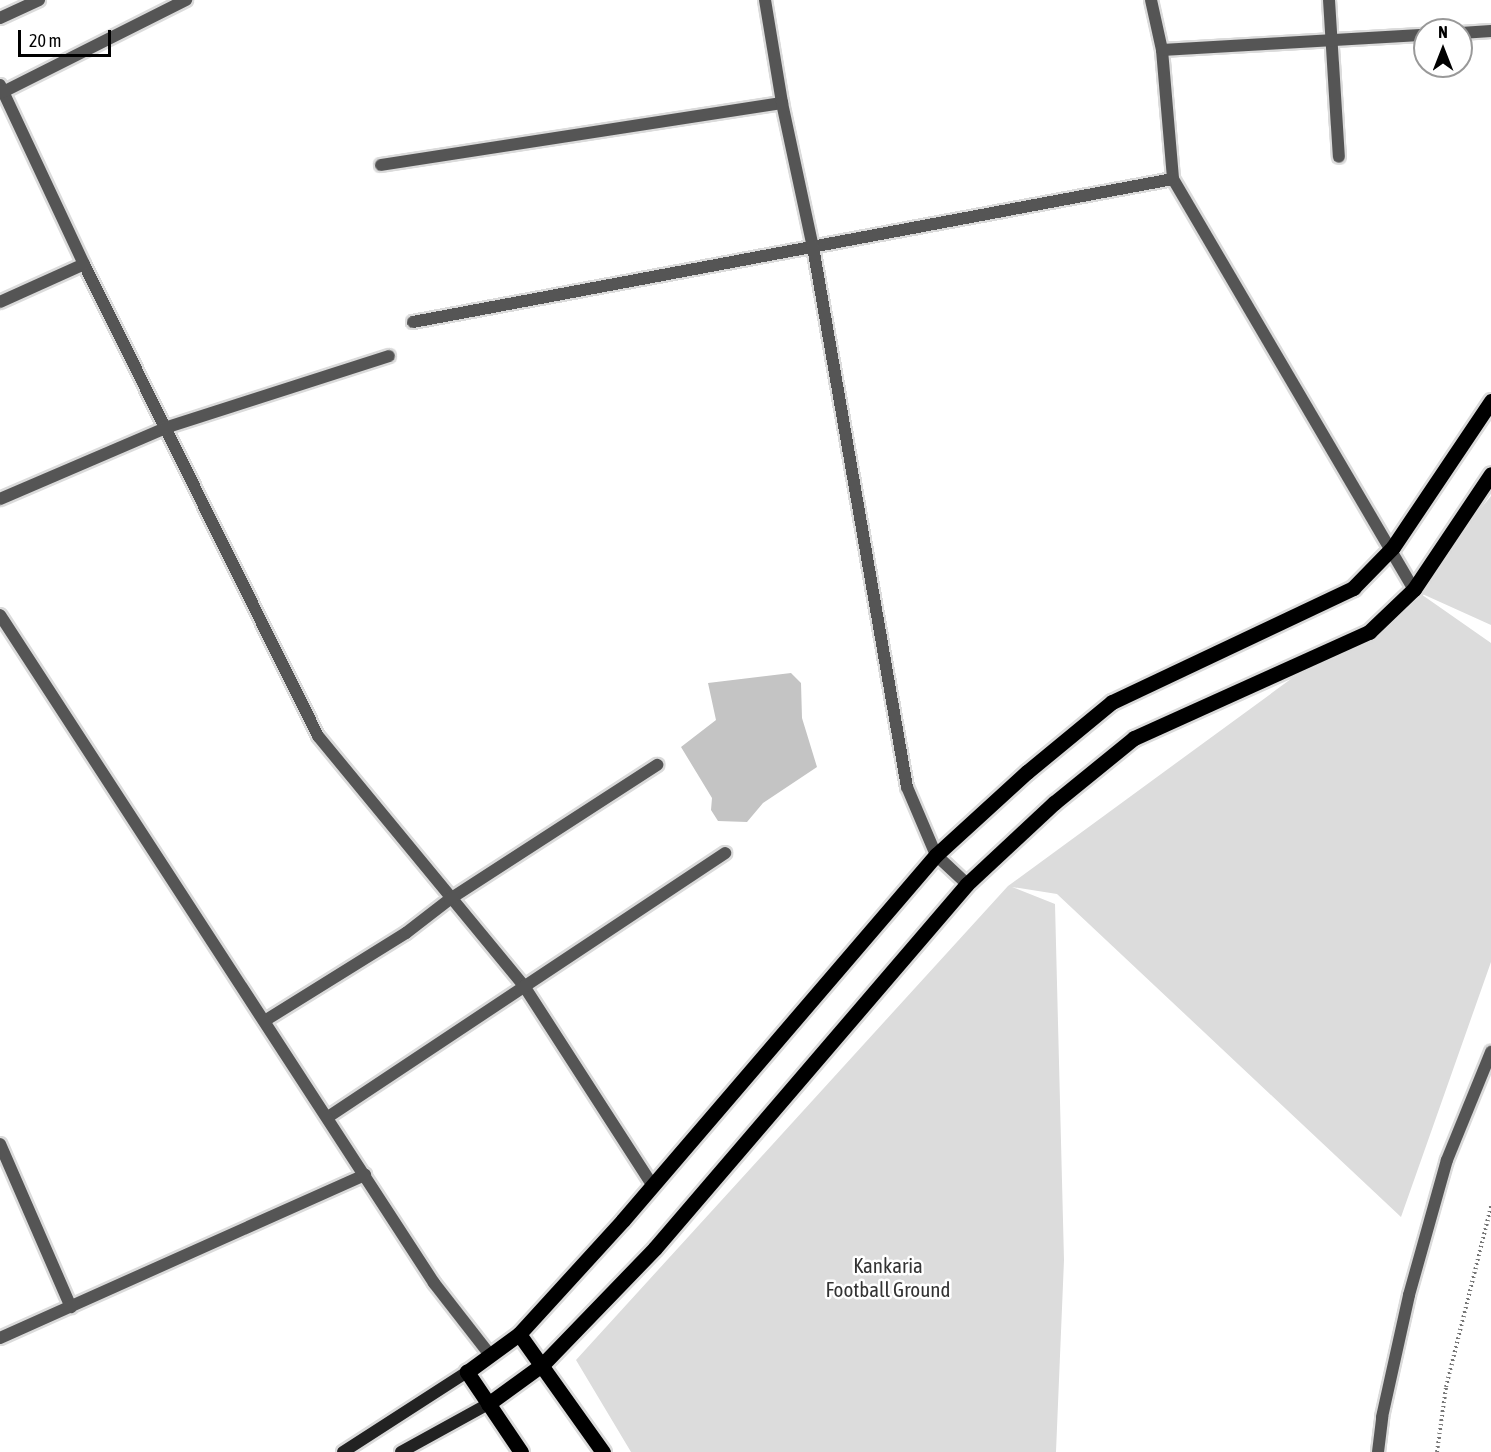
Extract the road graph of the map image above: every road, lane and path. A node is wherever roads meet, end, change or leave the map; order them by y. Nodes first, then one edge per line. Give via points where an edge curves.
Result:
1 (39, 0) edge
2 (186, 0) edge
3 (765, 0) edge
4 (1151, 0) edge
5 (1329, 0) edge
6 (0, 18) edge
7 (1491, 31) edge
8 (1473, 32) edge
9 (1413, 36) edge
10 (1331, 40) junction
11 (1162, 50) junction
12 (2, 88) edge
13 (782, 103) junction
14 (1339, 157) dead end
15 (381, 165) dead end
16 (1173, 179) junction
17 (813, 247) junction
18 (84, 264) junction
19 (0, 302) edge
20 (413, 322) dead end
21 (389, 356) dead end
22 (1491, 401) edge
23 (168, 427) junction
24 (1491, 474) edge
25 (0, 500) edge
26 (1392, 547) junction
27 (1414, 589) junction
28 (0, 615) edge
29 (657, 765) dead end
30 (725, 853) dead end
31 (936, 855) junction
32 (967, 884) junction
33 (450, 899) junction
34 (524, 986) junction
35 (266, 1020) junction
36 (1491, 1052) edge
37 (328, 1117) junction
38 (0, 1144) edge
39 (366, 1175) junction
40 (653, 1186) junction
41 (1491, 1206) edge
42 (71, 1307) junction
43 (519, 1334) junction
44 (0, 1338) edge
45 (490, 1355) junction
46 (543, 1364) junction
47 (467, 1372) junction
48 (488, 1404) junction
49 (343, 1452) edge
50 (401, 1452) edge
51 (521, 1452) edge
52 (603, 1452) edge
53 (1378, 1452) edge
54 (1437, 1452) edge

1 - 6 street
2 - 12 street
3 - 13 street
4 - 11 street
5 - 10 street
7 - 8 street
9 - 10 street
10 - 11 street
10 - 14 street
11 - 16 street
12 - 18 street
13 - 15 street
13 - 17 street
16 - 17 street
16 - 26 street
17 - 20 street
17 - 31 street via 907,787
18 - 19 street
18 - 23 street
21 - 23 street
22 - 26 main road
23 - 25 street
23 - 33 street via 318,736
24 - 27 main road
26 - 27 street
26 - 31 main road via 1353,588 1112,702
27 - 32 main road via 1369,632 1134,738 1054,803
28 - 35 street
29 - 33 street
30 - 34 street
31 - 32 street
31 - 40 main road
32 - 46 main road via 655,1248
33 - 34 street
33 - 35 street via 406,933
34 - 37 street
34 - 40 street
35 - 37 street
36 - 53 street via 1447,1160 1409,1296
37 - 39 street
38 - 42 street
39 - 42 street
39 - 45 street via 434,1283
40 - 43 main road
41 - 54 path via 1446,1387
42 - 44 street
43 - 45 main road
43 - 46 main road
45 - 47 main road
46 - 48 main road
46 - 52 main road
47 - 48 main road
47 - 49 main road
48 - 50 main road
48 - 51 main road

